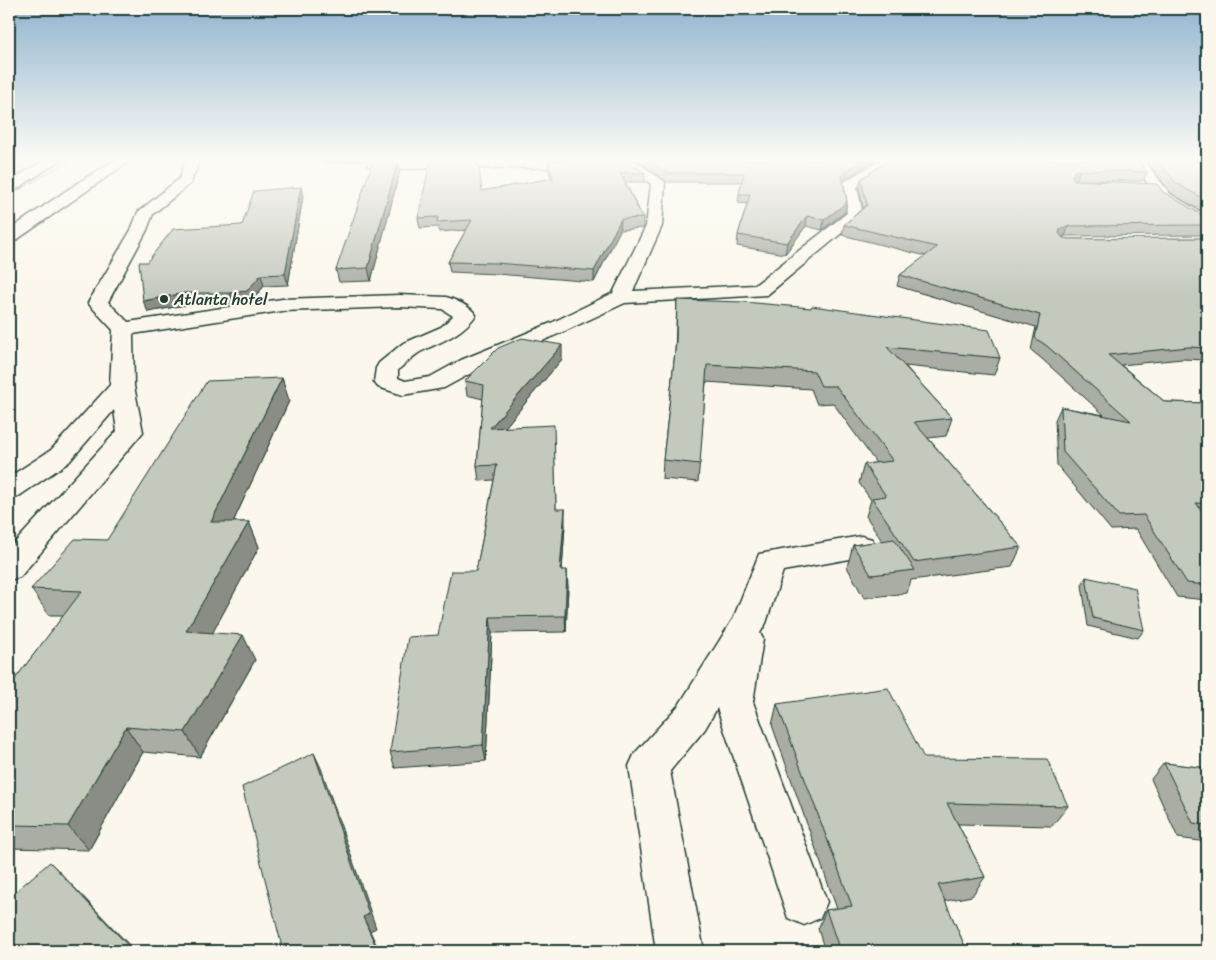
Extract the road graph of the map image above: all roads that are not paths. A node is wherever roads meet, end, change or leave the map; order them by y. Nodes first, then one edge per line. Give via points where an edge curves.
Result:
1 (55, 205) edge
2 (155, 205) edge
3 (656, 205) edge
4 (853, 205) edge
5 (1178, 205) edge
6 (1207, 223) edge
7 (9, 237) edge
8 (621, 297) junction
9 (123, 328) junction
10 (122, 386) junction
11 (9, 490) edge
12 (860, 546) edge
13 (9, 569) edge
14 (749, 623) junction
15 (804, 902) dead end
16 (680, 951) edge

1 - 7 street
2 - 9 street via 146,212 98,303
3 - 8 street via 654,226
4 - 8 street via 855,214 760,291
5 - 6 street
8 - 9 street via 436,383 403,388 386,382 387,368 410,349 448,331 466,315 446,303 282,305
9 - 10 street
10 - 11 street via 60,456
10 - 13 street via 130,432
12 - 14 street via 770,562
14 - 15 street via 734,702
14 - 16 street via 692,717 649,766

